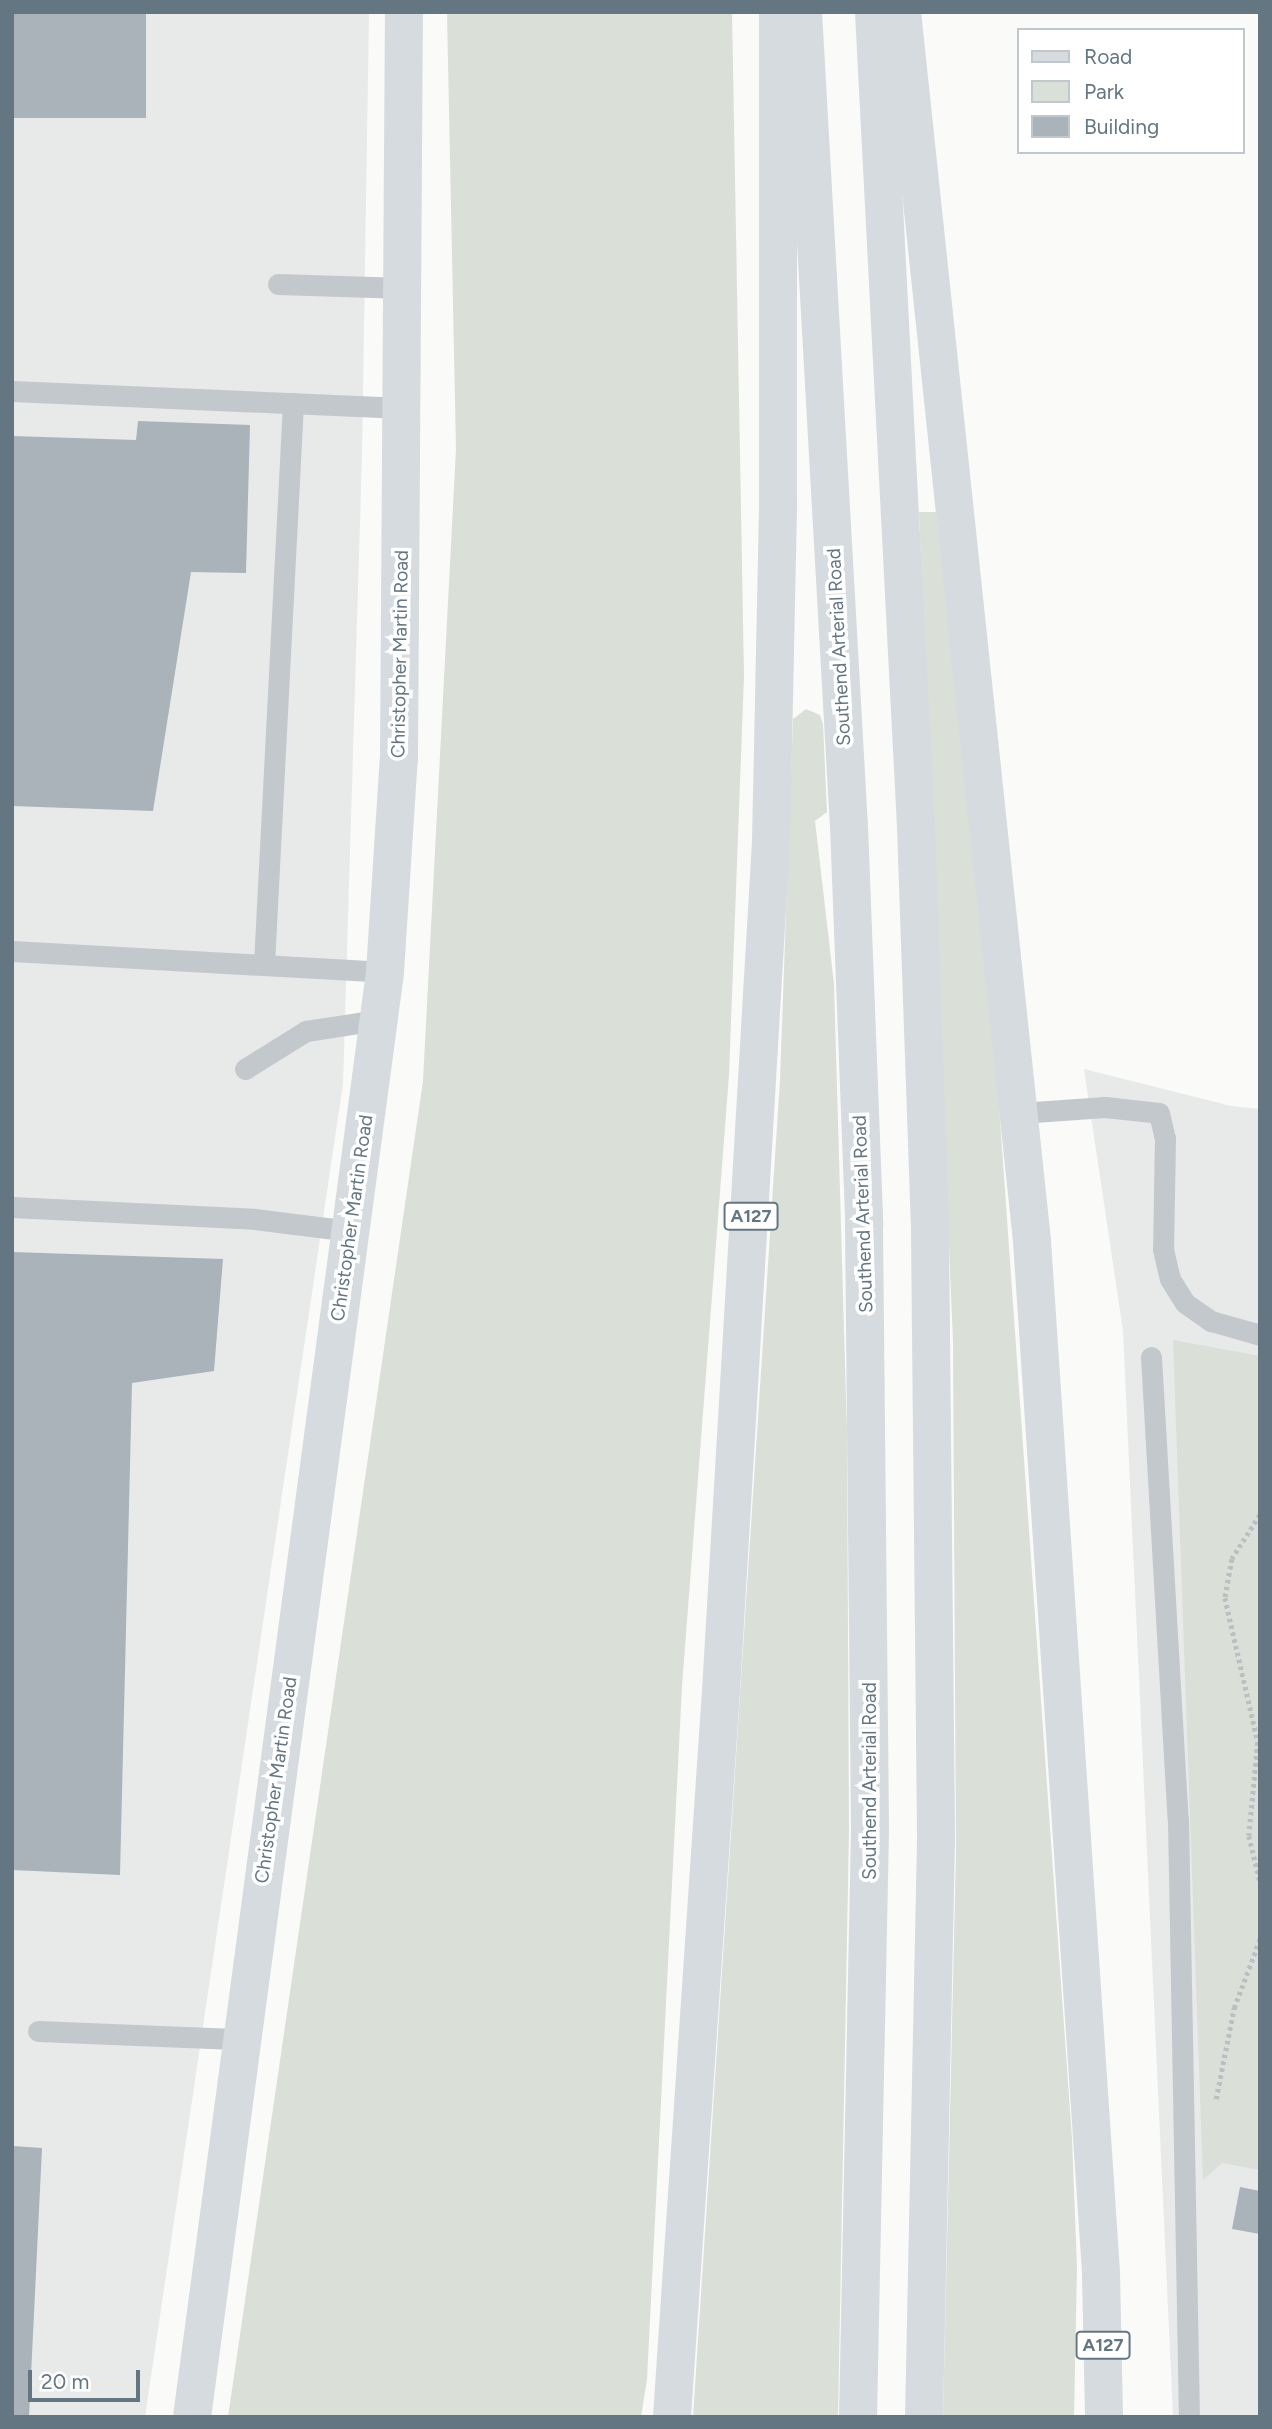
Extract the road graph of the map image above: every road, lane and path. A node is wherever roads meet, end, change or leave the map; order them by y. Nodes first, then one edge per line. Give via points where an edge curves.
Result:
1 (404, 12) edge
2 (778, 12) edge
3 (803, 12) edge
4 (874, 12) edge
5 (902, 12) edge
6 (278, 284) dead end
7 (404, 288) junction
8 (12, 391) edge
9 (293, 403) junction
10 (404, 408) junction
11 (12, 951) edge
12 (264, 964) junction
13 (385, 972) junction
14 (378, 1020) junction
15 (244, 1069) dead end
16 (1020, 1113) junction
17 (12, 1207) edge
18 (350, 1231) junction
19 (1260, 1335) edge
20 (1151, 1357) dead end
21 (1260, 1515) edge
22 (1260, 1881) edge
23 (1260, 1939) edge
24 (38, 2031) dead end
25 (241, 2039) junction
26 (1214, 2109) dead end
27 (192, 2417) edge
28 (671, 2417) edge
29 (858, 2417) edge
30 (924, 2417) edge
31 (1104, 2417) edge
32 (1189, 2417) edge

1 - 7 main road, Christopher Martin Road
2 - 28 main road, A127 via 778,527 771,842 721,1691
3 - 29 main road, Southend Arterial Road via 850,839 864,1225 870,1830
4 - 30 main road via 916,828 931,1246 936,1854
5 - 16 main road, A127
6 - 7 lane
7 - 10 main road, Christopher Martin Road
8 - 9 lane
9 - 10 lane
9 - 12 lane
10 - 13 main road, Christopher Martin Road via 399,758
11 - 12 lane
12 - 13 lane
13 - 14 main road, Christopher Martin Road
14 - 15 lane via 306,1031
14 - 18 main road, Christopher Martin Road
16 - 19 lane via 1105,1107 1159,1113 1165,1138 1163,1249 1170,1279 1185,1303 1211,1321
16 - 31 main road, A127 via 1097,2204
17 - 18 lane via 254,1219
18 - 25 main road, Christopher Martin Road
20 - 32 lane via 1178,1819
21 - 22 path via 1232,1559 1225,1598 1258,1742 1249,1836
23 - 26 path via 1234,2008
24 - 25 lane
25 - 27 main road, Christopher Martin Road

